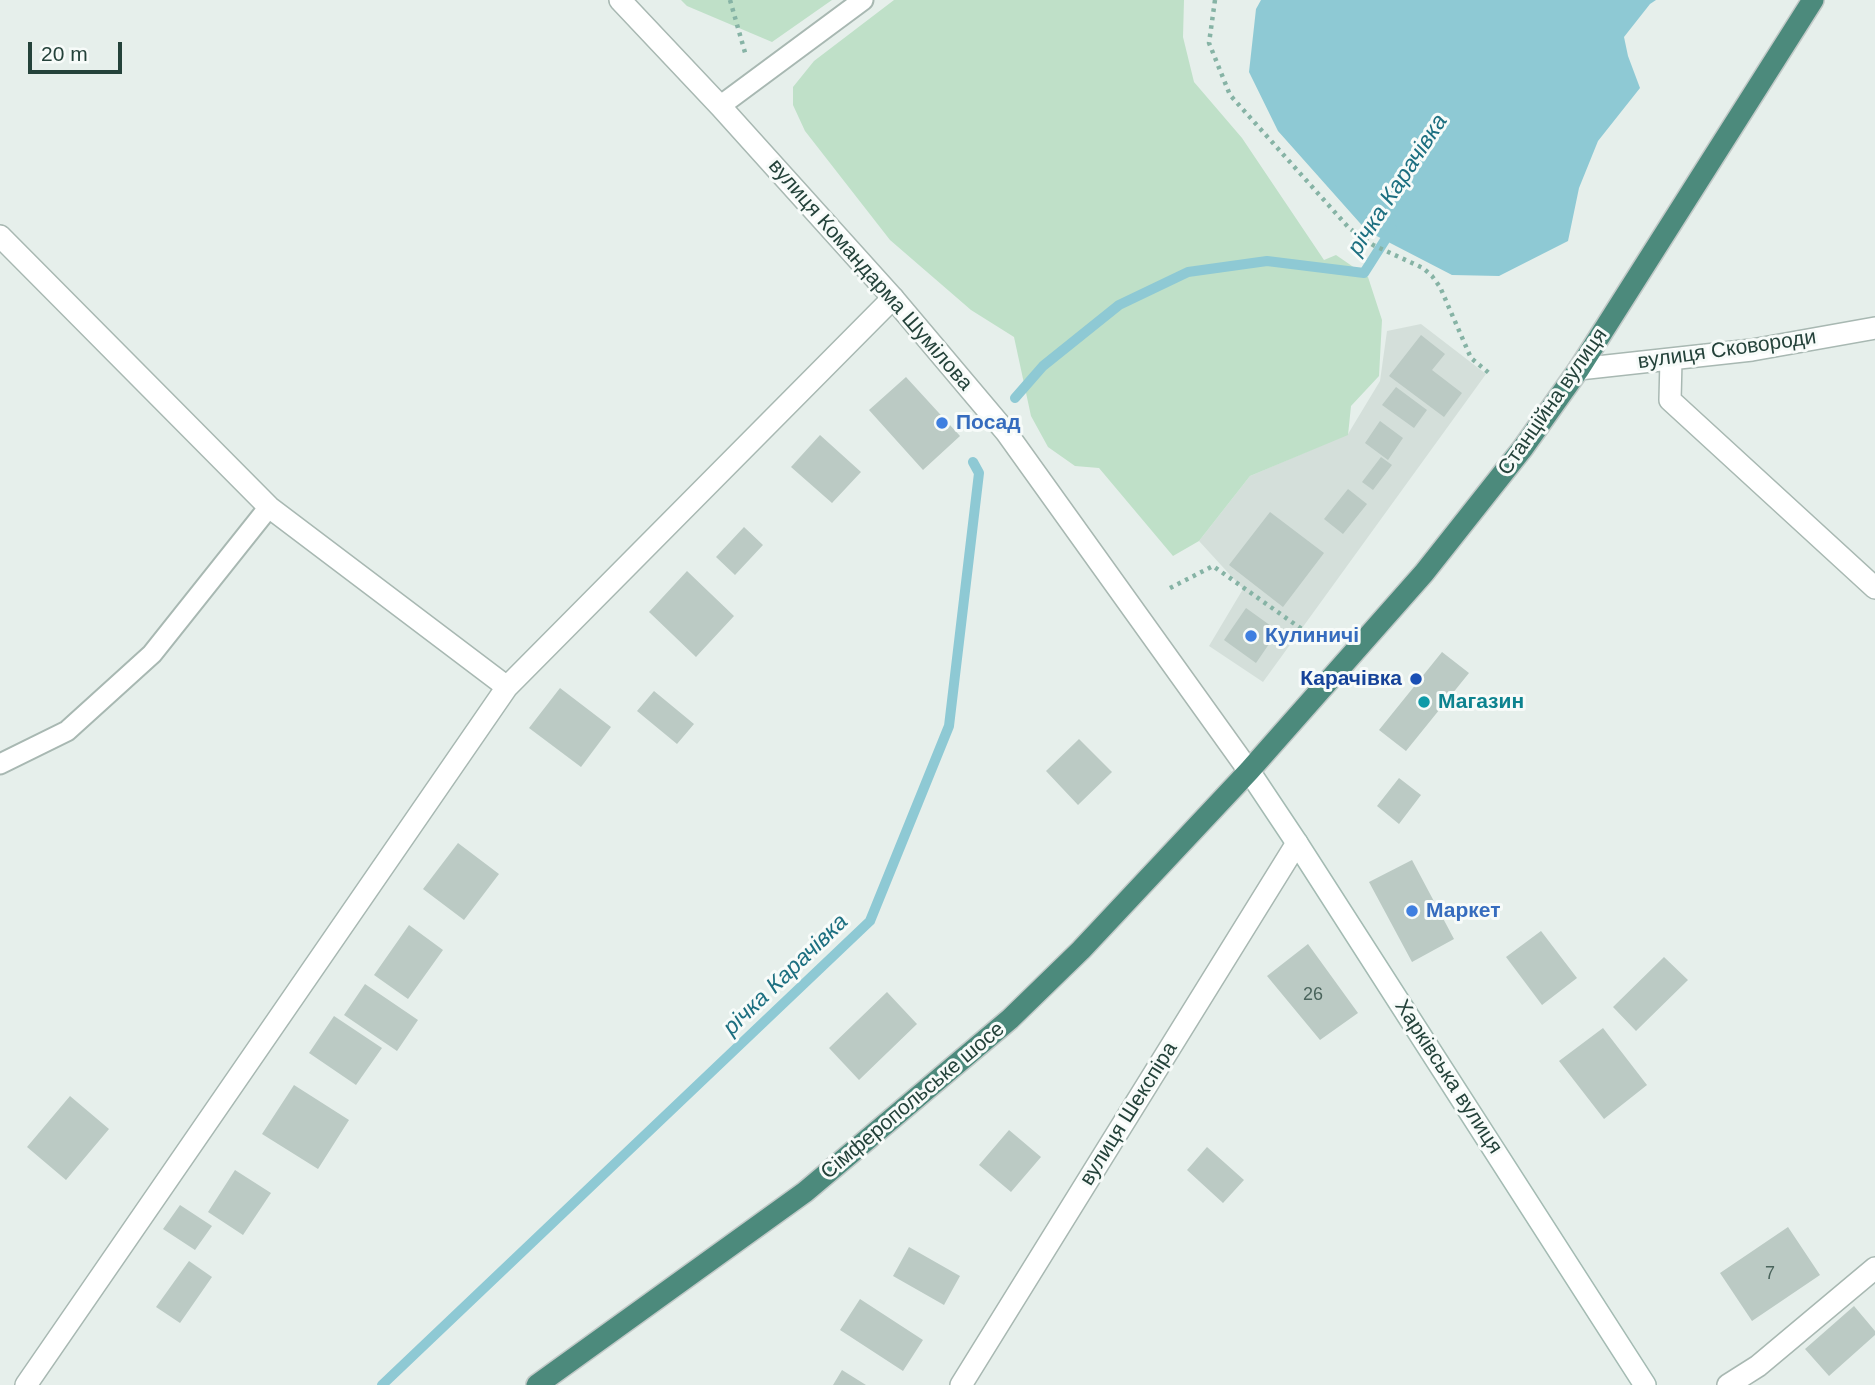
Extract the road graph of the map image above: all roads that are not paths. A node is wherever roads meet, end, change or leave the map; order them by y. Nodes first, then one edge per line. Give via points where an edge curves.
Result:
1 (620, 0) edge
2 (863, 0) edge
3 (1813, 0) edge
4 (720, 106) junction
5 (0, 236) edge
6 (893, 298) junction
7 (1875, 328) edge
8 (1671, 360) junction
9 (1579, 369) junction
10 (269, 507) junction
11 (1875, 588) edge
12 (507, 687) junction
13 (0, 764) edge
14 (1249, 771) junction
15 (1297, 843) junction
16 (1875, 1268) edge
17 (26, 1385) edge
18 (537, 1385) edge
19 (961, 1385) edge
20 (1645, 1385) edge
21 (1728, 1385) edge

1 - 4 street, вулиця Командарма Шумілова
2 - 4 lane
3 - 9 highway, Станційна вулиця
4 - 6 street, вулиця Командарма Шумілова
5 - 10 street
6 - 12 street
6 - 14 street, вулиця Командарма Шумілова via 1006,432
7 - 8 street, вулиця Сковороди
8 - 9 street, вулиця Сковороди
8 - 11 street via 1670,400
9 - 14 highway, Станційна вулиця via 1424,573
10 - 12 street
10 - 13 lane via 152,654 67,731
12 - 17 street
14 - 15 street, Харківська вулиця
14 - 18 highway, Сімферопольське шосе via 1010,1019 805,1192
15 - 19 street, вулиця Шекспіра
15 - 20 street, Харківська вулиця
16 - 21 street via 1758,1366

